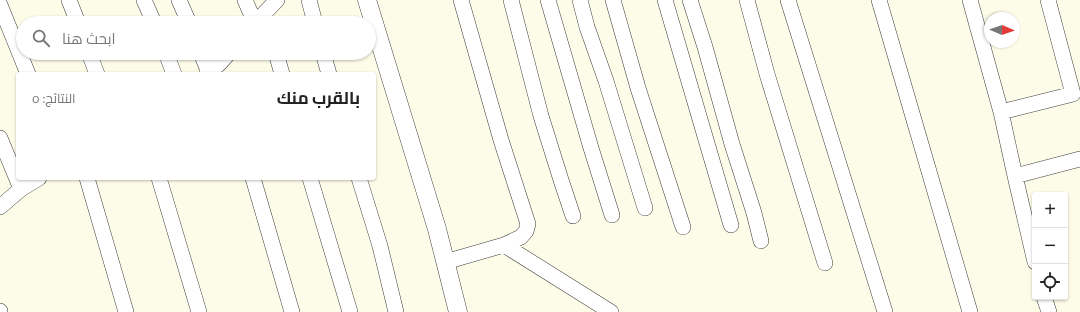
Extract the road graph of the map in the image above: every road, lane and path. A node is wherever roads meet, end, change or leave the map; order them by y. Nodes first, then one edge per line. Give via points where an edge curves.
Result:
1 (69, 0) edge
2 (144, 0) edge
3 (179, 0) edge
4 (245, 0) edge
5 (278, 0) edge
6 (309, 0) edge
7 (367, 0) edge
8 (461, 0) edge
9 (511, 0) edge
10 (548, 0) edge
11 (580, 0) edge
12 (614, 0) edge
13 (666, 0) edge
14 (690, 0) edge
15 (747, 0) edge
16 (788, 0) edge
17 (879, 0) edge
18 (970, 0) edge
19 (1048, 0) edge
20 (0, 5) edge
21 (75, 16) edge
22 (151, 16) edge
23 (186, 16) edge
24 (258, 16) edge
25 (264, 16) edge
26 (313, 16) edge
27 (372, 16) edge
28 (376, 29) edge
29 (16, 44) edge
30 (22, 60) edge
31 (92, 60) edge
32 (169, 60) edge
33 (208, 60) edge
34 (278, 60) edge
35 (325, 60) edge
36 (217, 68) edge
37 (27, 72) edge
38 (96, 72) edge
39 (173, 72) edge
40 (281, 72) edge
41 (328, 72) edge
42 (1076, 93) edge
43 (1001, 112) junction
44 (0, 138) edge
45 (1080, 159) edge
46 (1015, 176) junction
47 (16, 177) edge
48 (17, 180) edge
49 (36, 180) edge
50 (88, 180) edge
51 (160, 180) edge
52 (254, 180) edge
53 (311, 180) edge
54 (360, 180) edge
55 (21, 189) junction
56 (0, 206) edge
57 (646, 208) dead end
58 (612, 215) dead end
59 (573, 216) dead end
60 (731, 225) dead end
61 (683, 228) dead end
62 (761, 241) dead end
63 (504, 245) junction
64 (1032, 249) edge
65 (445, 262) junction
66 (825, 263) dead end
67 (1045, 300) edge
68 (126, 312) edge
69 (199, 312) edge
70 (292, 312) edge
71 (350, 312) edge
72 (396, 312) edge
73 (458, 312) edge
74 (611, 312) edge
75 (885, 312) edge
76 (970, 312) edge
77 (1049, 312) edge

1 - 21 street
2 - 22 street
3 - 23 street
4 - 24 street
5 - 25 street
6 - 26 street
7 - 27 street
8 - 63 street via 528,224 521,237
9 - 59 street via 541,116
10 - 58 street
11 - 57 street
12 - 61 street via 642,103
13 - 60 street
14 - 62 street
15 - 66 street
16 - 75 street
17 - 76 street
18 - 43 street
19 - 42 street
20 - 29 street
28 - 65 street
30 - 37 street
31 - 38 street
32 - 39 street
33 - 36 street
34 - 40 street
35 - 41 street
42 - 43 street
43 - 46 street
44 - 47 street
45 - 46 street
46 - 64 street
48 - 55 street
49 - 55 street
50 - 68 street
51 - 69 street
52 - 70 street
53 - 71 street
54 - 72 street via 380,246
55 - 56 street
63 - 65 street
63 - 74 street
65 - 73 street
67 - 77 street

